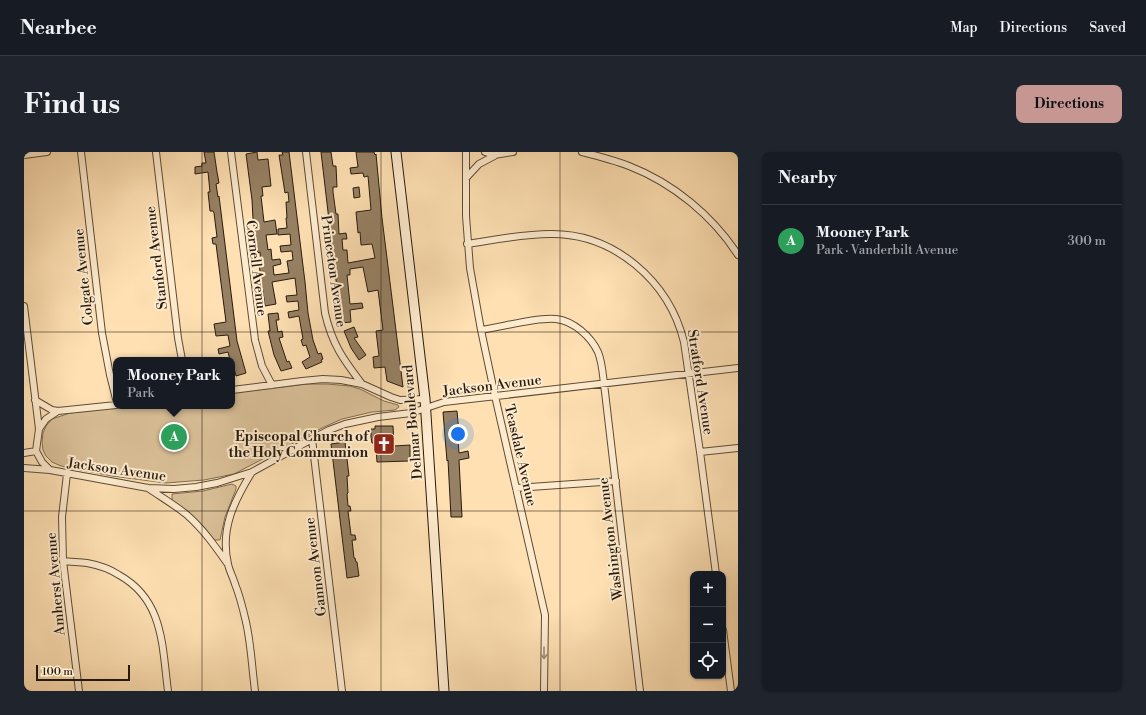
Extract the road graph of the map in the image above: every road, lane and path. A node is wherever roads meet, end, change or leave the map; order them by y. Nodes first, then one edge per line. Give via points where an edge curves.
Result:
1 (47, 152) edge
2 (81, 152) edge
3 (156, 152) edge
4 (231, 152) edge
5 (306, 152) edge
6 (396, 152) edge
7 (466, 152) edge
8 (485, 152) edge
9 (513, 152) edge
10 (582, 152) edge
11 (24, 155) edge
12 (496, 155) junction
13 (466, 178) junction
14 (468, 244) junction
15 (738, 255) edge
16 (24, 306) edge
17 (481, 330) junction
18 (181, 357) edge
19 (738, 368) edge
20 (689, 374) junction
21 (362, 384) junction
22 (604, 384) junction
23 (272, 385) junction
24 (113, 387) edge
25 (235, 390) edge
26 (495, 396) junction
27 (425, 399) junction
28 (35, 400) junction
29 (113, 405) edge
30 (426, 409) junction
31 (58, 411) junction
32 (39, 429) junction
33 (312, 439) junction
34 (738, 448) edge
35 (36, 451) junction
36 (700, 452) junction
37 (24, 453) edge
38 (24, 468) edge
39 (50, 470) junction
40 (252, 472) junction
41 (67, 474) junction
42 (616, 481) junction
43 (148, 488) junction
44 (516, 488) junction
45 (63, 561) junction
46 (228, 564) junction
47 (716, 571) edge
48 (725, 643) edge
49 (79, 691) edge
50 (168, 691) edge
51 (255, 691) edge
52 (342, 691) edge
53 (444, 691) edge
54 (544, 691) edge
55 (640, 691) edge
56 (731, 691) edge

1 - 11 street
2 - 24 street, Colgate Avenue via 102,333
3 - 18 street, Stanford Avenue
4 - 23 street, Cornell Avenue via 251,318 258,354
5 - 21 street, Princeton Avenue via 328,327 344,361
6 - 27 main road, Delmar Boulevard
7 - 13 street, Teasdale Avenue
8 - 12 street
9 - 12 street
10 - 15 street via 630,166 667,185 689,200 718,229
12 - 13 street via 478,164
13 - 14 street, Teasdale Avenue
14 - 17 street, Teasdale Avenue
14 - 20 street, Stratford Avenue via 533,235 566,234 601,243 621,254 640,267 668,301 680,327
16 - 28 street
17 - 22 street, Washington Avenue via 545,319 558,319 569,323 593,344 601,362
17 - 26 street, Teasdale Avenue
19 - 20 street, Jackson Avenue
20 - 22 street, Jackson Avenue
20 - 36 street, Stratford Avenue
21 - 23 street via 323,379
21 - 27 street via 400,400
22 - 26 street, Jackson Avenue
22 - 42 street, Washington Avenue
23 - 25 street
26 - 30 street, Jackson Avenue via 444,402
26 - 44 street, Teasdale Avenue
27 - 30 main road, Delmar Boulevard
28 - 31 street
28 - 32 street
29 - 31 street
30 - 33 street, Jackson Avenue via 345,424
30 - 53 main road, Delmar Boulevard
31 - 32 street via 46,419
32 - 35 street
33 - 40 street, Jackson Avenue
33 - 52 street, Gannon Avenue
34 - 36 street
35 - 37 street
35 - 39 street, Jackson Avenue
36 - 47 street, Stratford Avenue
38 - 39 street, Jackson Avenue
39 - 41 street, Jackson Avenue
40 - 43 street, Jackson Avenue via 196,487
40 - 46 street via 238,495 226,529
41 - 43 street, Jackson Avenue
41 - 45 street, Amherst Avenue via 62,517
42 - 44 street
42 - 55 street, Washington Avenue
43 - 46 street via 196,524 213,542
44 -> 54 street, Teasdale Avenue via 545,615
45 - 49 street, Amherst Avenue
45 - 50 street via 88,563 114,572 127,579 146,597 159,625
46 - 51 street via 246,623
48 - 56 street

